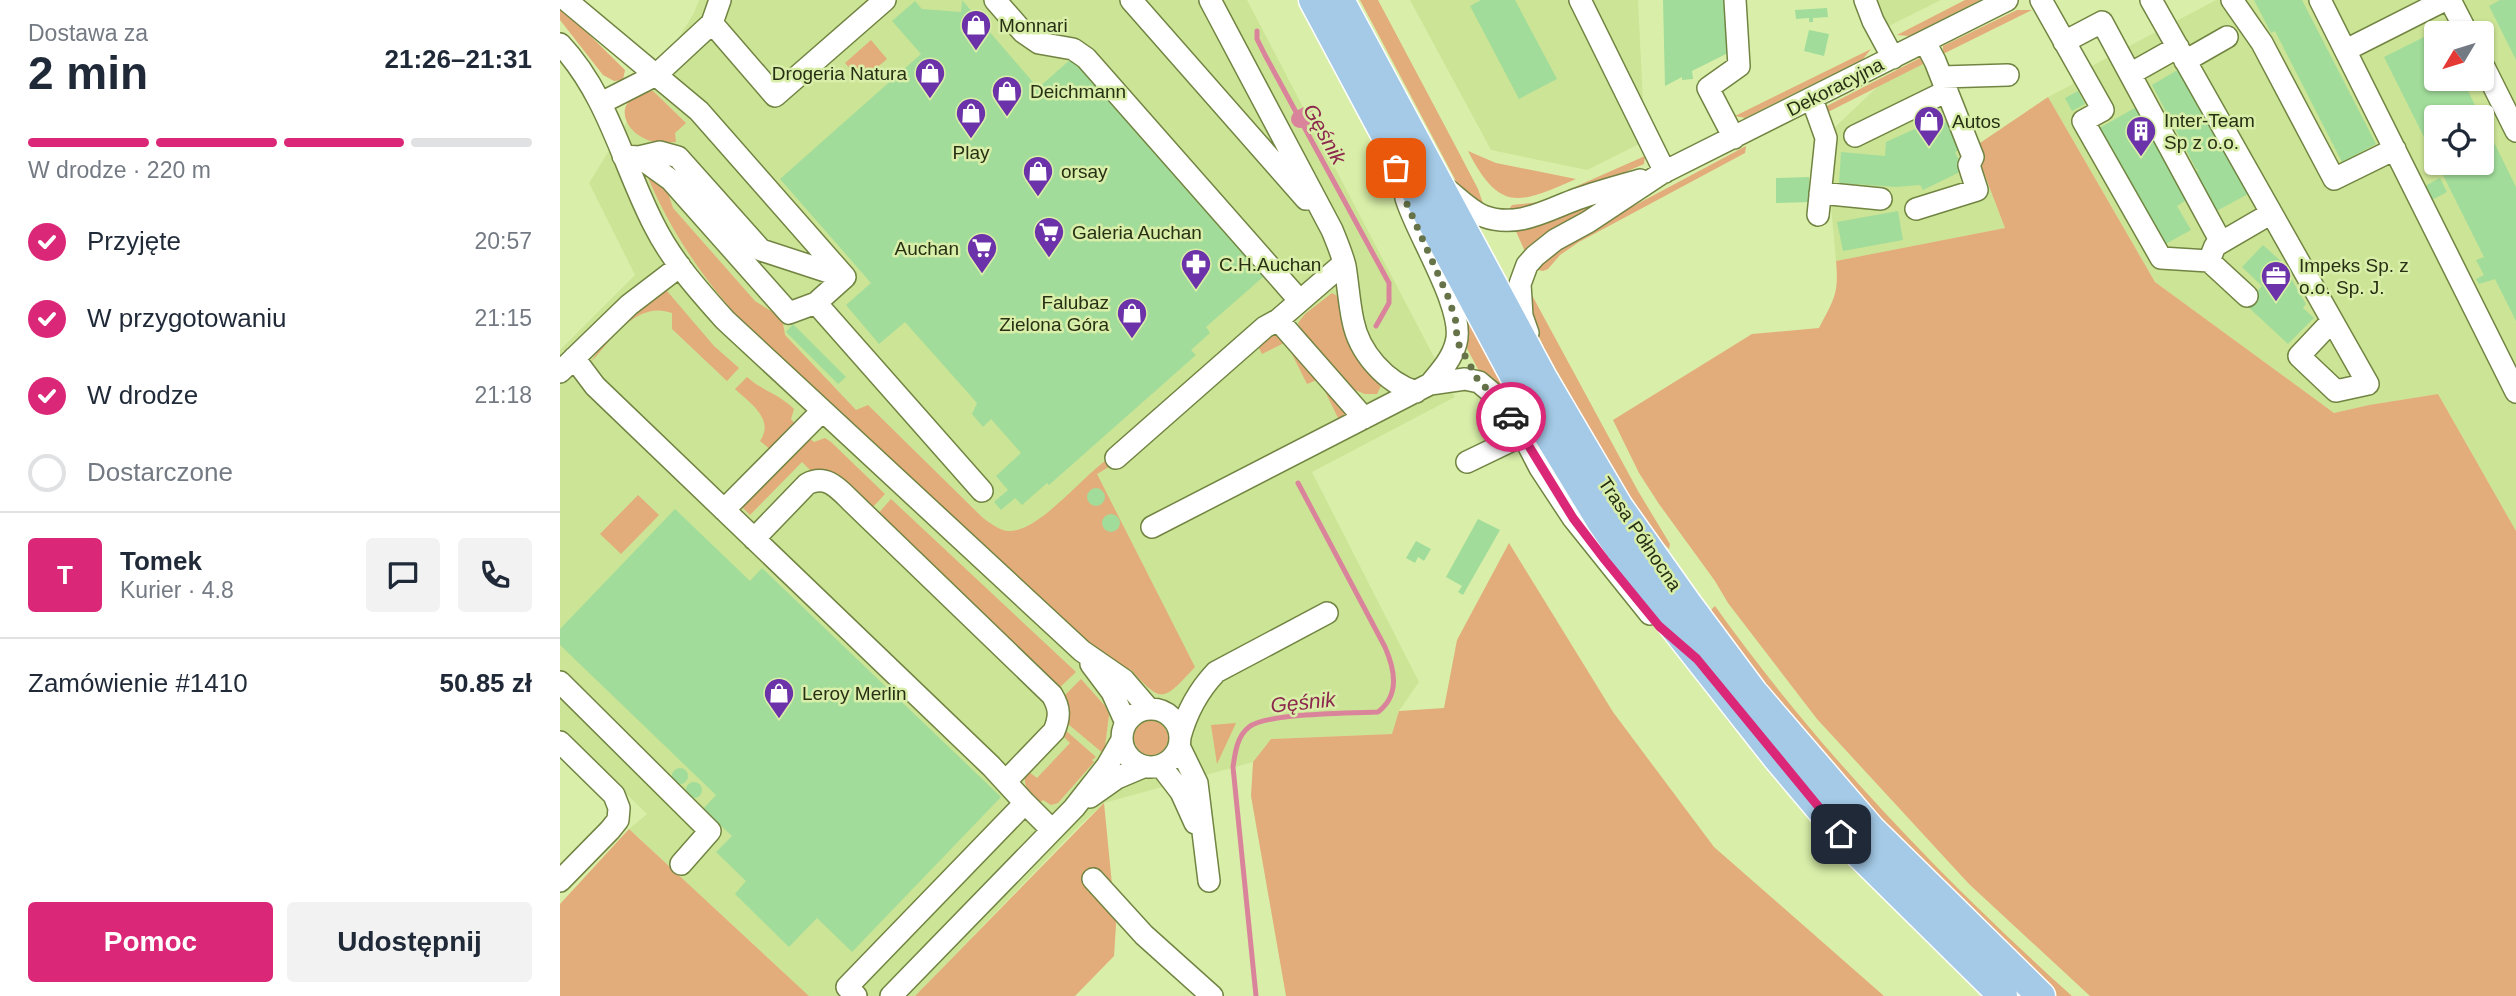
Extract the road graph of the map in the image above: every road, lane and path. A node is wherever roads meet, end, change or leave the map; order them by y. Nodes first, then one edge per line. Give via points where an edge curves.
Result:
1 (566, 0) edge
2 (720, 0) edge
3 (885, 0) edge
4 (995, 0) edge
5 (1131, 0) edge
6 (1209, 0) edge
7 (1312, 0) edge
8 (1340, 0) edge
9 (1580, 0) edge
10 (1735, 0) edge
11 (1865, 0) edge
12 (2007, 0) edge
13 (2041, 0) edge
14 (2151, 0) edge
15 (2232, 0) edge
16 (2320, 0) edge
17 (2445, 0) edge
18 (2450, 0) edge
19 (2461, 21) edge
20 (712, 23) junction
21 (2227, 37) dead end
22 (1925, 42) junction
23 (2064, 42) junction
24 (560, 44) edge
25 (2346, 50) junction
26 (2181, 54) junction
27 (1893, 58) junction
28 (2130, 74) junction
29 (656, 75) junction
30 (2008, 75) dead end
31 (1944, 84) junction
32 (2494, 86) edge
33 (1812, 99) junction
34 (601, 103) junction
35 (2516, 131) edge
36 (1855, 136) dead end
37 (1734, 138) junction
38 (1391, 149) junction
39 (2395, 149) junction
40 (631, 157) junction
41 (1663, 173) junction
42 (1437, 181) junction
43 (1820, 193) junction
44 (1881, 199) dead end
45 (1916, 209) dead end
46 (2270, 214) junction
47 (1818, 215) dead end
48 (1332, 230) junction
49 (732, 233) junction
50 (2221, 243) junction
51 (2209, 261) junction
52 (1344, 263) junction
53 (680, 266) junction
54 (845, 277) junction
55 (2247, 296) dead end
56 (1300, 301) junction
57 (816, 303) junction
58 (1278, 320) junction
59 (2332, 321) dead end
60 (1457, 341) junction
61 (567, 365) edge
62 (1543, 378) junction
63 (1479, 382) junction
64 (1423, 388) junction
65 (2516, 391) edge
66 (822, 411) junction
67 (1364, 418) junction
68 (1523, 435) junction
69 (1116, 458) dead end
70 (1467, 462) dead end
71 (982, 491) dead end
72 (724, 510) junction
73 (1152, 527) dead end
74 (754, 539) junction
75 (1327, 613) dead end
76 (1082, 651) junction
77 (1697, 659) junction
78 (560, 682) edge
79 (1204, 684) junction
80 (1154, 710) junction
81 (1124, 731) junction
82 (1180, 741) junction
83 (560, 742) edge
84 (1152, 766) junction
85 (1006, 781) junction
86 (1025, 803) junction
87 (1074, 808) junction
88 (1052, 830) junction
89 (1206, 847) junction
90 (681, 864) dead end
91 (1093, 879) dead end
92 (560, 881) edge
93 (1209, 881) dead end
94 (856, 996) edge
95 (891, 996) edge
96 (1212, 996) edge
97 (2003, 996) edge
98 (2041, 996) edge

1 - 29 street
2 - 20 street
3 - 20 street via 775,96
4 - 56 street via 1039,43 1073,49 1086,58
5 - 48 street
6 - 48 street
7 - 38 main road, Trasa Północna
8 - 42 main road, Trasa Północna
9 - 41 street
10 - 37 street via 1739,65 1708,88
11 - 27 street
12 - 22 street, Dekoracyjna
13 - 23 street
14 - 26 street
15 - 39 street via 2262,43 2333,179
16 - 25 street
17 - 25 street
18 - 19 street
20 - 29 street
21 - 26 street
22 - 27 street, Dekoracyjna
22 - 31 street
23 - 28 street via 2102,22
23 - 51 street via 2103,110 2084,121 2161,258
24 - 34 street
25 - 39 street
26 - 28 street
26 - 46 street
27 - 33 street, Dekoracyjna
28 - 50 street
29 - 34 street
29 - 54 street via 699,111
30 - 31 street
31 - 36 street
31 - 45 street via 1973,157 1969,166 1977,190
32 - 35 street
33 - 37 street, Dekoracyjna
33 - 43 street via 1826,138
34 - 40 street
37 - 41 street, Dekoracyjna
38 - 60 street via 1407,204 1449,299
38 - 77 main road, Trasa Północna via 1528,402 1600,520
39 - 65 street
40 - 49 street via 671,180
40 - 53 street via 655,228
41 - 42 street, Dekoracyjna via 1520,220 1481,215
41 - 62 street, Dekoracyjna via 1555,240 1527,265 1520,284 1522,316
42 - 62 main road, Trasa Północna
43 - 44 street
43 - 47 street
46 - 50 street
46 - 59 street
48 - 52 street
49 - 54 street via 761,250
49 - 57 street via 789,313
50 - 51 street
51 - 55 street
52 - 56 street
52 - 64 street via 1353,323 1364,349 1402,387
53 - 61 street via 629,305
53 - 66 street via 725,320
54 - 57 street
56 - 58 street
57 - 71 street
58 - 67 street
58 - 69 street
60 - 63 street
60 - 64 street via 1445,366
61 - 72 street
62 - 98 main road, Trasa Północna via 1619,507 1754,693 1871,829
63 - 64 street via 1465,379
63 - 68 street via 1498,398
64 - 67 street
66 - 72 street
66 - 76 street
67 - 73 street
68 - 70 street
68 - 77 street via 1540,468 1605,560 1659,626
72 - 74 street
74 - 85 street
74 - 85 street via 814,481 829,482 851,501 1057,704 1054,731
75 - 79 street via 1223,667
76 - 80 street via 1124,680
76 - 81 street via 1112,691
77 - 97 main road, Trasa Północna via 1853,848
78 - 90 street via 710,831
79 - 80 street
79 - 82 street via 1185,716
80 - 81 street via 1132,716
80 - 82 street via 1173,720
81 - 84 street via 1128,757
81 - 87 street via 1107,765
82 - 84 street via 1175,754
82 - 89 street via 1197,783
83 - 92 street via 614,795 619,807 618,820
84 - 87 street via 1117,778
84 - 89 street via 1181,792
85 - 86 street
86 - 88 street
86 - 94 street via 847,987
87 - 88 street
88 - 95 street
89 - 93 street
91 - 96 street via 1144,935

